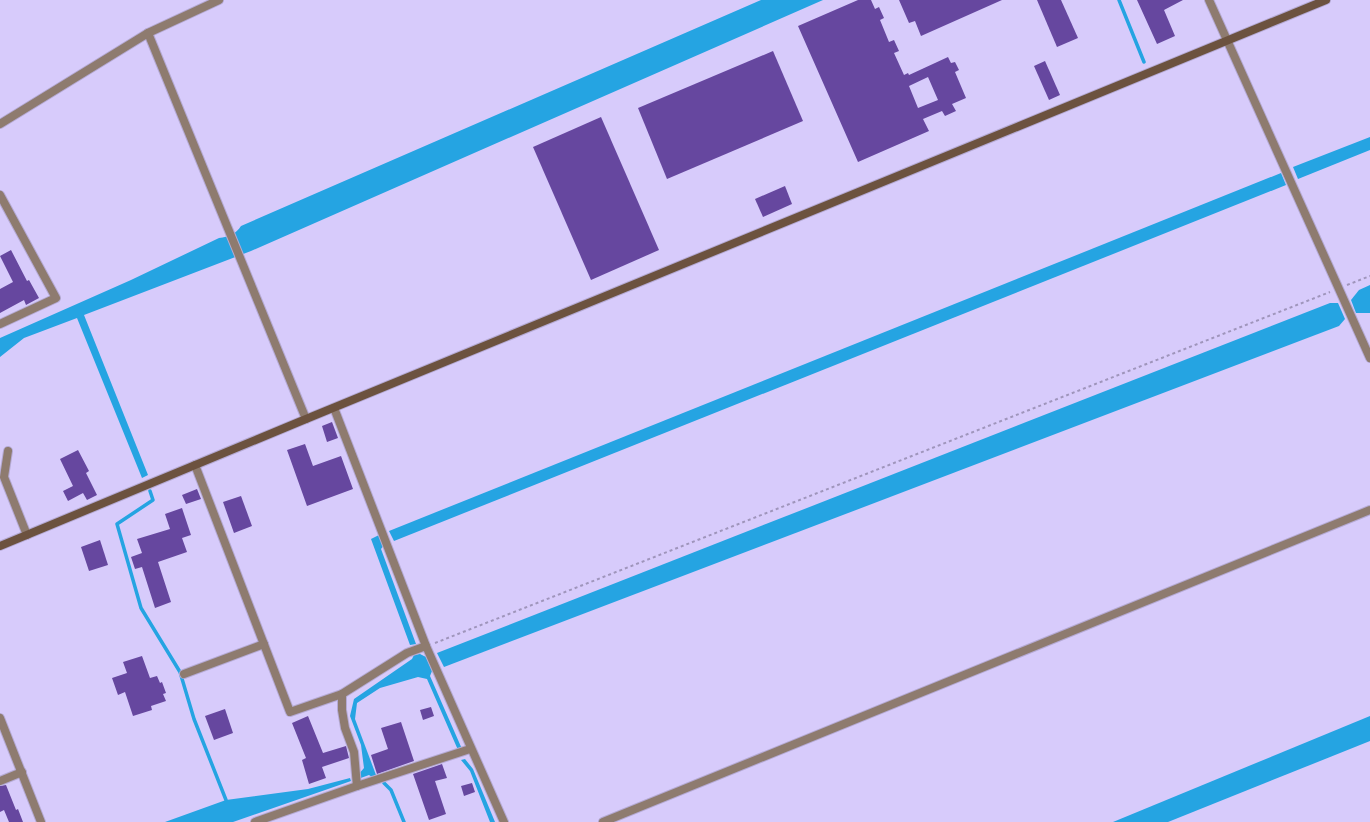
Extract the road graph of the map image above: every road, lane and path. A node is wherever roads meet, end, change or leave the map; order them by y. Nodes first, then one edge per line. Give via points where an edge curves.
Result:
1 (219, 0) edge
2 (1209, 0) edge
3 (1326, 0) edge
4 (148, 33) junction
5 (1228, 42) junction
6 (0, 124) edge
7 (0, 195) edge
8 (1370, 276) edge
9 (1339, 288) junction
10 (0, 324) edge
11 (1370, 358) edge
12 (334, 408) junction
13 (306, 419) junction
14 (8, 451) dead end
15 (195, 465) junction
16 (1370, 510) edge
17 (27, 535) junction
18 (0, 546) edge
19 (264, 644) junction
20 (426, 646) junction
21 (184, 674) dead end
22 (342, 694) junction
23 (0, 718) edge
24 (470, 749) junction
25 (22, 772) junction
26 (0, 781) edge
27 (357, 786) junction
28 (42, 822) edge
29 (255, 822) edge
30 (504, 822) edge
31 (603, 822) edge

1 - 4 street
2 - 5 street
3 - 5 street
4 - 6 street
4 - 13 street
5 - 9 street
5 - 12 street
7 - 10 street via 56,298
8 - 9 path
9 - 11 street
9 - 20 path
12 - 13 street
12 - 20 street
13 - 15 street
14 - 17 street via 4,477
15 - 17 street
15 - 19 street
16 - 31 street
17 - 18 street
19 - 21 street
19 - 22 street via 290,712
20 - 22 street via 407,653
20 - 24 street
22 - 27 street via 342,710 345,728 354,752
23 - 25 street
24 - 27 street
24 - 30 street
25 - 26 street
25 - 28 street
27 - 29 street

